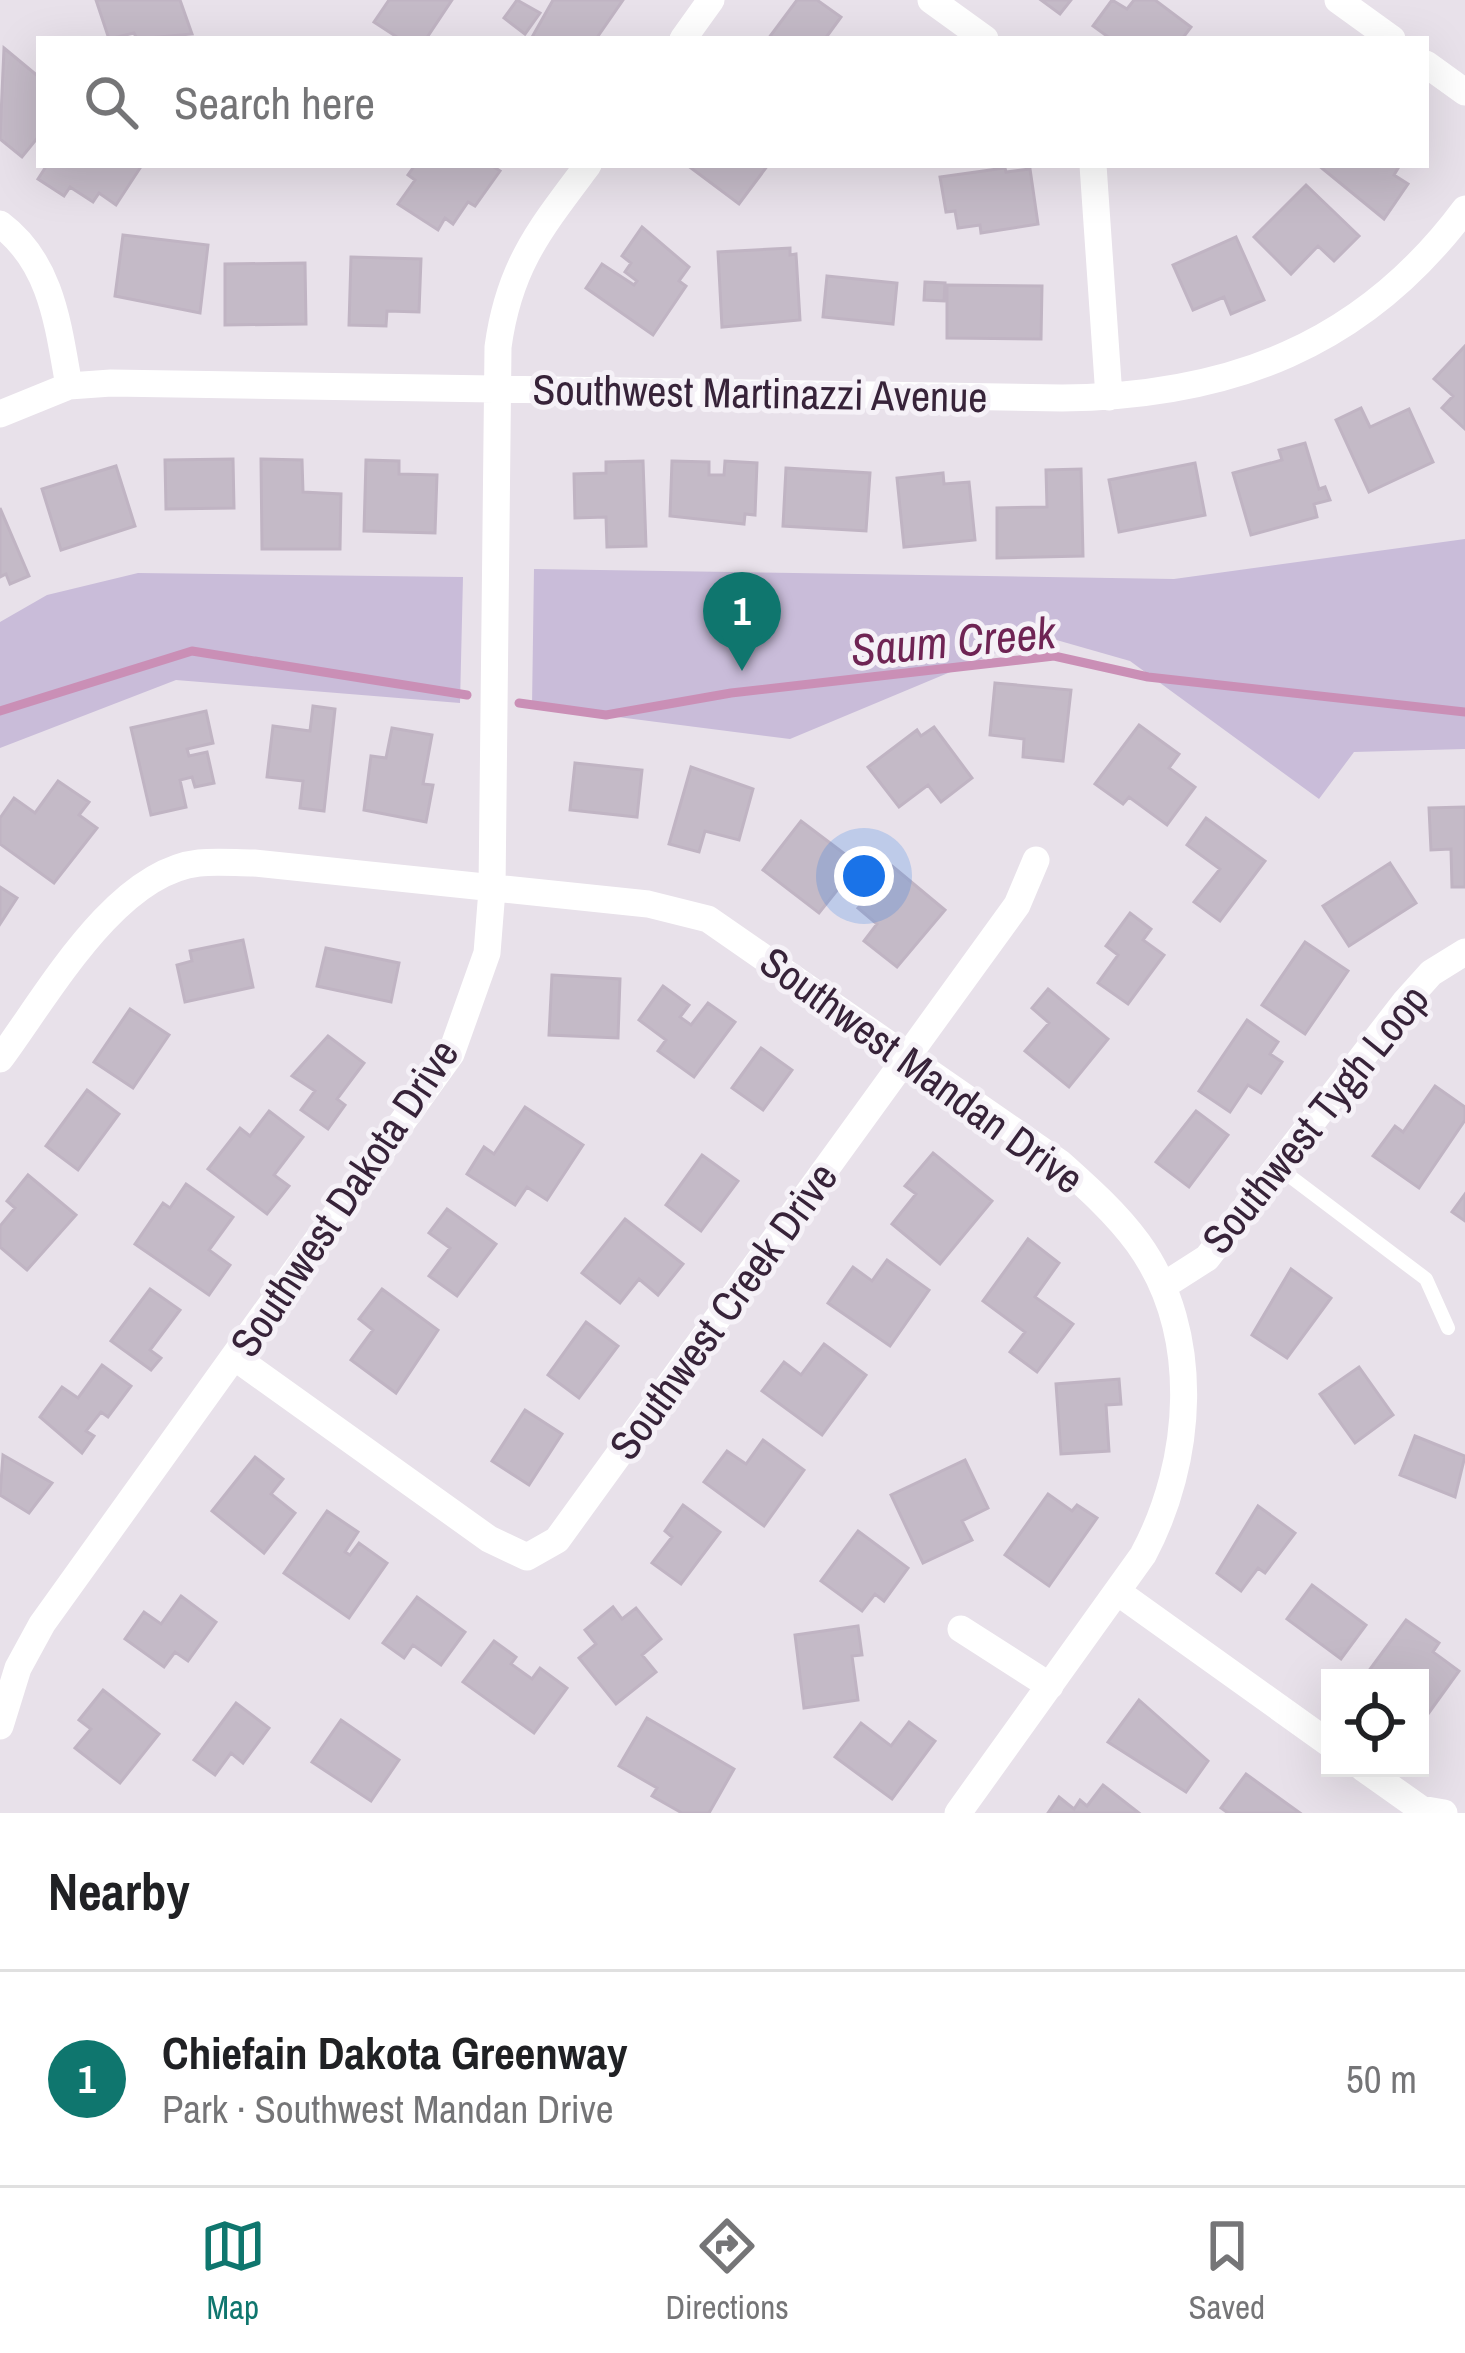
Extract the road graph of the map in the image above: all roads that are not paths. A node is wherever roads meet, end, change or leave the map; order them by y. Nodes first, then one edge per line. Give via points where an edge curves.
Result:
1 (711, 0) edge
2 (931, 0) edge
3 (1338, 0) edge
4 (684, 36) edge
5 (982, 36) edge
6 (1388, 36) edge
7 (1429, 66) edge
8 (1465, 92) edge
9 (586, 168) edge
10 (1094, 168) edge
11 (1465, 209) edge
12 (0, 224) edge
13 (69, 386) junction
14 (497, 388) junction
15 (1109, 397) junction
16 (0, 415) edge
17 (1036, 860) dead end
18 (492, 890) junction
19 (1465, 952) edge
20 (909, 1054) junction
21 (0, 1059) edge
22 (1279, 1168) junction
23 (1163, 1286) junction
24 (1448, 1328) dead end
25 (236, 1358) junction
26 (1119, 1593) junction
27 (961, 1629) dead end
28 (1051, 1687) junction
29 (0, 1726) edge
30 (1321, 1738) edge
31 (1376, 1777) edge
32 (958, 1813) edge
33 (1444, 1813) edge

1 - 4 street
2 - 5 street
3 - 6 street
7 - 8 street
9 - 14 street, Southwest Dakota Drive via 526,246 505,298
10 - 15 street
11 - 15 street, Southwest Martinazzi Avenue via 1411,274 1334,333 1204,385
12 - 13 street via 43,275
13 - 14 street, Southwest Martinazzi Avenue
13 - 16 street, Southwest Martinazzi Avenue
14 - 15 street, Southwest Martinazzi Avenue
14 - 18 street, Southwest Dakota Drive
17 - 20 street, Southwest Creek Drive via 1017,905
18 - 20 street, Southwest Mandan Drive via 648,904 708,919
18 - 21 street, Southwest Mandan Drive via 196,862 124,898
18 - 25 street, Southwest Dakota Drive via 487,952 451,1054
19 - 22 street, Southwest Tygh Loop via 1406,1002
20 - 23 street, Southwest Mandan Drive via 1106,1205
20 - 25 street, Southwest Creek Drive via 557,1540 527,1557 489,1539
22 - 23 street, Southwest Tygh Loop via 1207,1258
22 - 24 lane via 1426,1279
23 - 26 street, Southwest Mandan Drive via 1185,1397 1180,1454 1167,1510
25 - 29 street, Southwest Dakota Drive via 42,1624
26 - 28 street, Southwest Mandan Drive
26 - 30 street
27 - 28 street
28 - 32 street, Southwest Mandan Drive
31 - 33 street via 1420,1809

